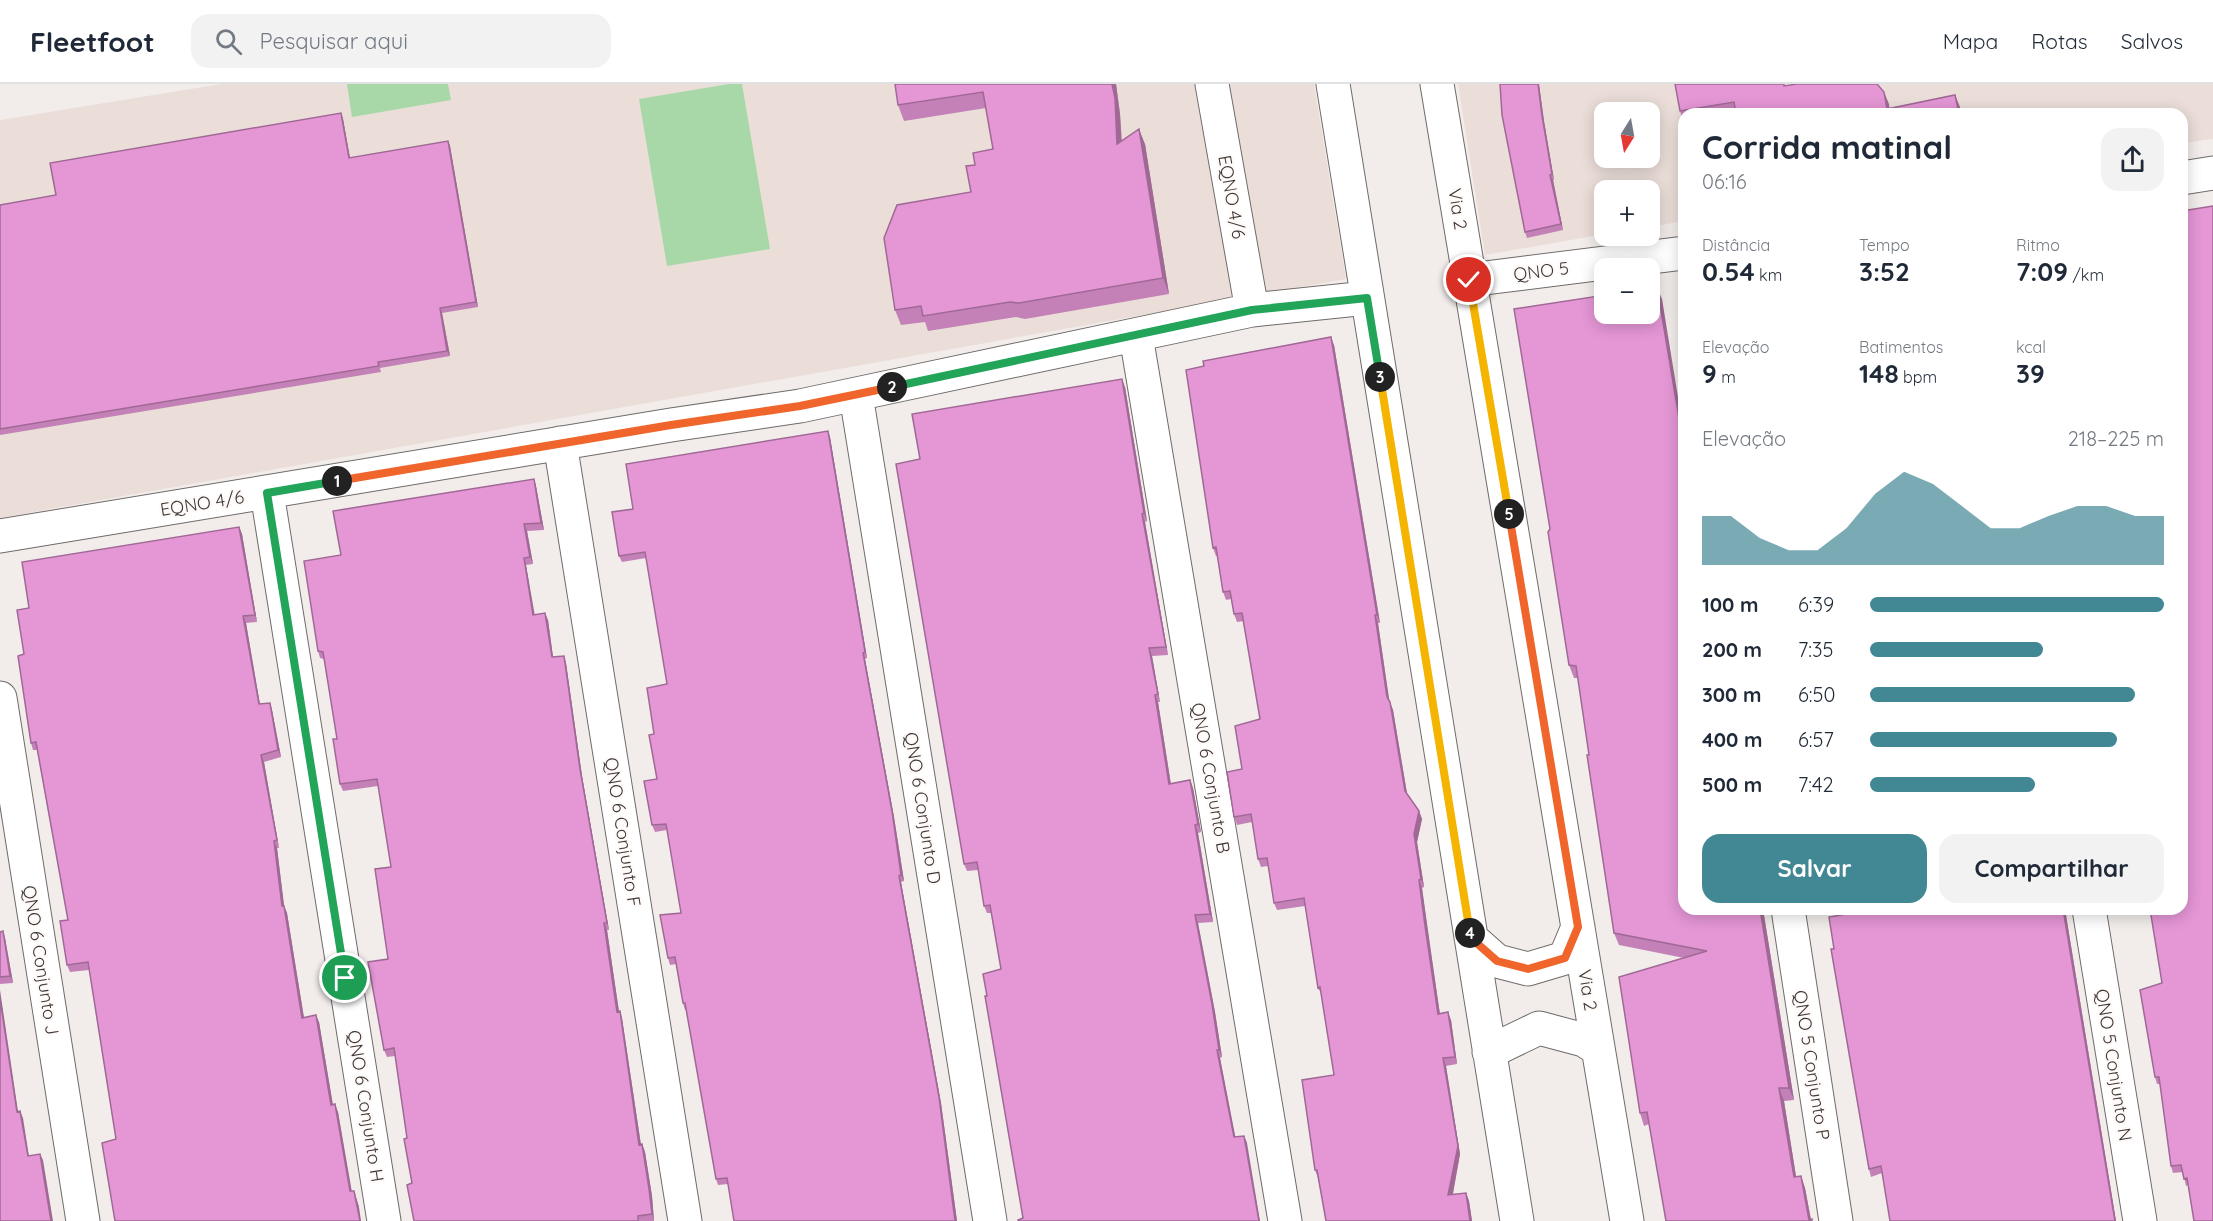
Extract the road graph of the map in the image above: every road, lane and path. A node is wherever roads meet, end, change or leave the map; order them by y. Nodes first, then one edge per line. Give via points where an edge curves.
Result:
1 (1212, 84) edge
2 (1333, 84) edge
3 (1437, 84) edge
4 (2213, 173) edge
5 (2188, 177) edge
6 (1678, 254) edge
7 (1469, 280) junction
8 (1367, 298) junction
9 (1252, 310) junction
10 (1136, 336) junction
11 (856, 395) junction
12 (560, 443) junction
13 (267, 493) junction
14 (0, 536) edge
15 (0, 698) edge
16 (1789, 915) edge
17 (2090, 915) edge
18 (1578, 927) junction
19 (1471, 938) junction
20 (1598, 1049) junction
21 (1490, 1052) junction
22 (83, 1221) edge
23 (384, 1221) edge
24 (685, 1221) edge
25 (990, 1221) edge
26 (1285, 1221) edge
27 (1517, 1221) edge
28 (1627, 1221) edge
29 (1836, 1221) edge
30 (2140, 1221) edge

1 - 9 street, EQNO 4/6
2 - 8 street
3 - 7 street, Via 2
4 - 5 street
6 - 7 street, QNO 5
7 - 18 street, Via 2
8 - 9 street, EQNO 4/6
8 - 19 street
9 - 10 street, EQNO 4/6
10 - 11 street, EQNO 4/6
10 - 26 street, QNO 6 Conjunto B
11 - 12 street, EQNO 4/6
11 - 25 street, QNO 6 Conjunto D
12 - 13 street, EQNO 4/6
12 - 24 street, QNO 6 Conjunto F
13 - 14 street, EQNO 4/6
13 - 23 street, QNO 6 Conjunto H
15 - 22 street, QNO 6 Conjunto J
16 - 29 street, QNO 5 Conjunto P
17 - 30 street, QNO 5 Conjunto N
18 - 19 street via 1565,958 1528,969 1497,961
18 - 20 street, Via 2
19 - 21 street
20 - 21 street via 1584,1040 1539,1028
20 - 28 street, Via 2
21 - 27 street

